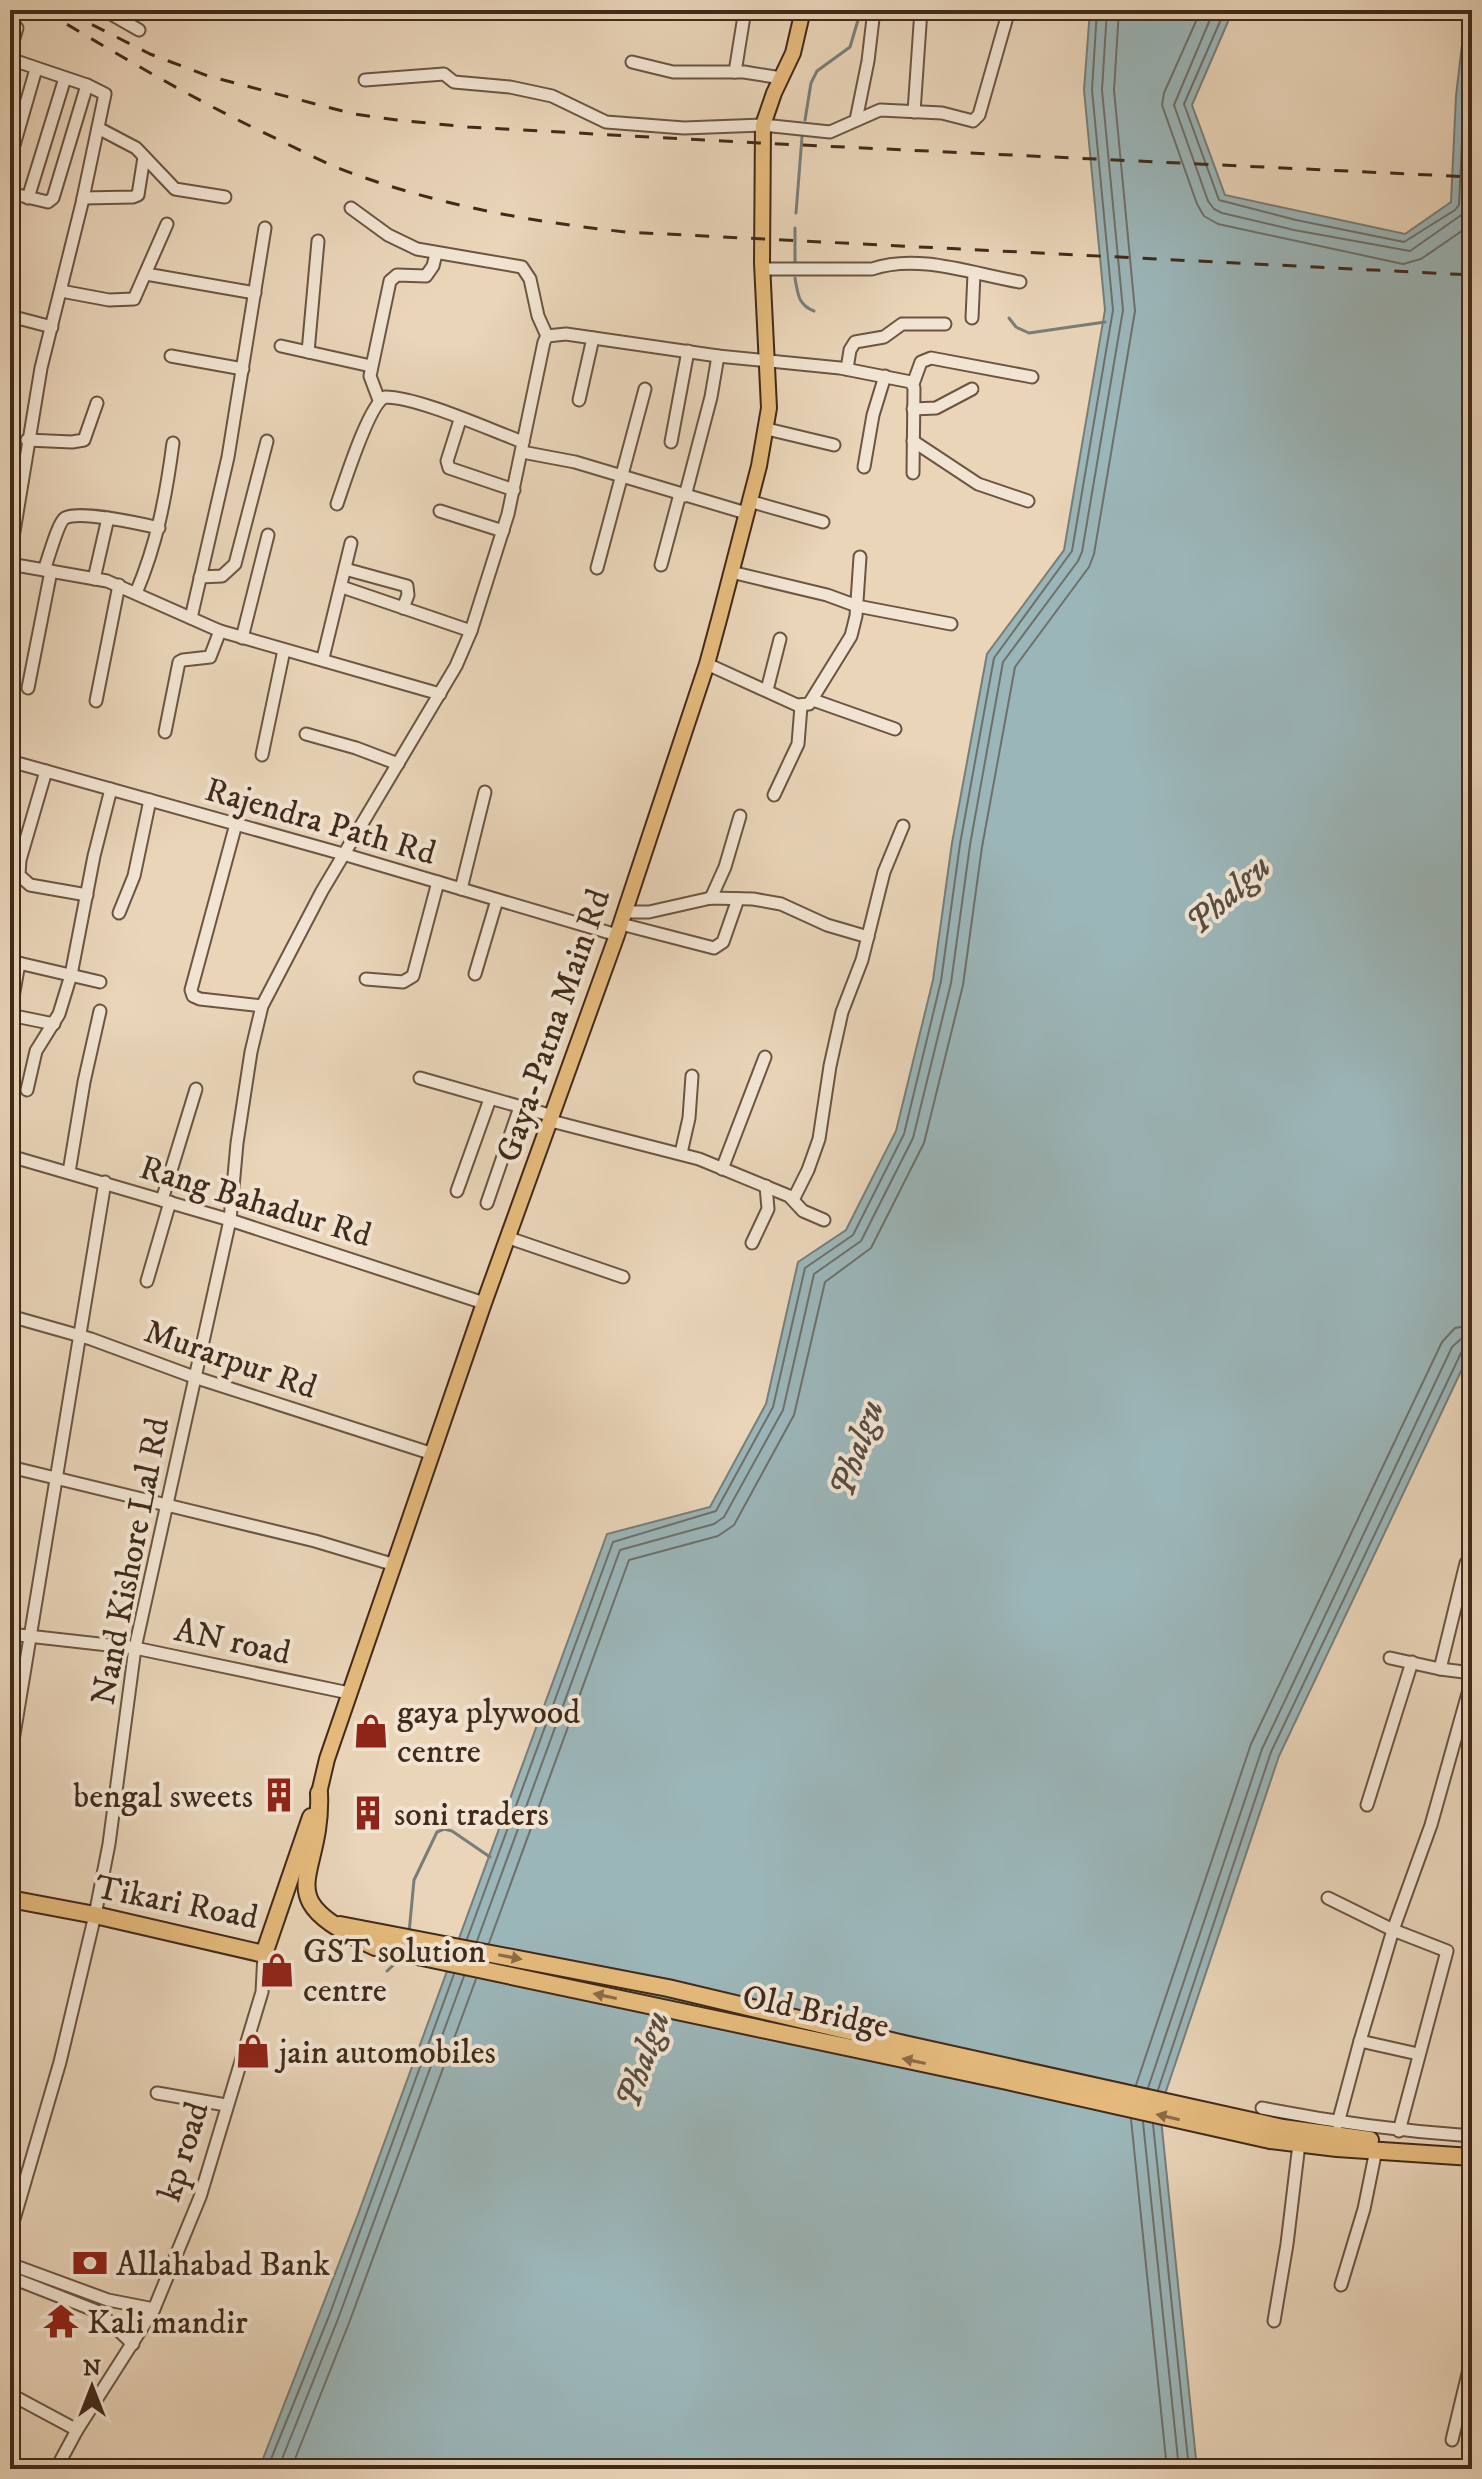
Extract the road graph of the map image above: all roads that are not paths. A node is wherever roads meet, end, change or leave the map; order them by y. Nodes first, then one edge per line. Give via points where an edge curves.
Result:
1 (104, 10) edge
2 (745, 10) edge
3 (803, 10) edge
4 (874, 10) edge
5 (921, 10) edge
6 (1009, 10) edge
7 (17, 28) dead end
8 (139, 30) dead end
9 (10, 51) edge
10 (10, 59) edge
11 (632, 62) dead end
12 (36, 69) junction
13 (735, 72) junction
14 (65, 78) junction
15 (781, 78) junction
16 (365, 80) dead end
17 (87, 85) junction
18 (914, 112) junction
19 (856, 120) junction
20 (98, 128) junction
21 (763, 130) junction
22 (144, 157) junction
23 (10, 159) edge
24 (10, 193) edge
25 (225, 197) dead end
26 (28, 198) junction
27 (83, 198) junction
28 (351, 208) dead end
29 (167, 224) dead end
30 (265, 228) dead end
31 (318, 241) dead end
32 (436, 254) junction
33 (763, 266) junction
34 (146, 274) junction
35 (974, 274) junction
36 (1020, 282) dead end
37 (61, 291) junction
38 (255, 293) junction
39 (10, 316) edge
40 (972, 318) dead end
41 (945, 324) dead end
42 (52, 327) junction
43 (547, 336) junction
44 (593, 338) junction
45 (281, 346) dead end
46 (688, 351) junction
47 (308, 352) junction
48 (171, 356) dead end
49 (718, 356) junction
50 (768, 361) junction
51 (371, 366) junction
52 (243, 369) junction
53 (847, 369) junction
54 (885, 376) junction
55 (1032, 377) dead end
56 (913, 384) junction
57 (645, 389) dead end
58 (972, 389) dead end
59 (379, 400) junction
60 (579, 400) dead end
61 (97, 403) dead end
62 (913, 409) junction
63 (460, 420) junction
64 (767, 429) junction
65 (27, 440) junction
66 (267, 441) dead end
67 (913, 441) junction
68 (671, 442) dead end
69 (173, 443) dead end
70 (834, 445) dead end
71 (522, 447) junction
72 (864, 467) dead end
73 (913, 473) dead end
74 (623, 476) junction
75 (514, 490) junction
76 (682, 495) junction
77 (1028, 501) dead end
78 (337, 504) dead end
79 (748, 507) junction
80 (440, 511) dead end
81 (108, 518) junction
82 (823, 522) dead end
83 (159, 528) junction
84 (503, 531) junction
85 (268, 535) dead end
86 (12, 536) edge
87 (351, 543) dead end
88 (10, 556) edge
89 (860, 557) dead end
90 (10, 564) edge
91 (661, 565) dead end
92 (597, 568) dead end
93 (345, 569) junction
94 (48, 570) junction
95 (731, 572) junction
96 (200, 577) junction
97 (94, 579) junction
98 (119, 585) junction
99 (342, 587) junction
100 (136, 593) junction
101 (857, 606) junction
102 (403, 608) junction
103 (191, 618) junction
104 (951, 624) dead end
105 (220, 631) junction
106 (471, 631) junction
107 (242, 638) junction
108 (780, 639) dead end
109 (284, 650) junction
110 (323, 658) junction
111 (707, 664) junction
112 (28, 688) dead end
113 (767, 690) junction
114 (440, 694) junction
115 (813, 700) junction
116 (96, 701) dead end
117 (801, 706) junction
118 (895, 729) dead end
119 (165, 732) dead end
120 (306, 734) dead end
121 (262, 755) dead end
122 (10, 761) edge
123 (398, 764) junction
124 (46, 771) junction
125 (111, 789) junction
126 (485, 792) dead end
127 (774, 795) dead end
128 (150, 800) junction
129 (740, 816) dead end
130 (236, 824) junction
131 (903, 826) dead end
132 (343, 854) junction
133 (438, 882) junction
134 (461, 889) junction
135 (87, 895) junction
136 (711, 898) junction
137 (738, 899) junction
138 (497, 900) junction
139 (119, 913) dead end
140 (621, 924) junction
141 (868, 937) junction
142 (15, 962) edge
143 (475, 974) dead end
144 (71, 975) junction
145 (366, 979) dead end
146 (100, 982) dead end
147 (262, 1006) junction
148 (100, 1011) dead end
149 (10, 1015) edge
150 (54, 1024) junction
151 (765, 1057) dead end
152 (692, 1076) dead end
153 (420, 1078) dead end
154 (196, 1089) dead end
155 (27, 1090) dead end
156 (490, 1099) junction
157 (520, 1107) junction
158 (552, 1119) junction
159 (681, 1153) junction
160 (10, 1156) edge
161 (722, 1169) junction
162 (69, 1172) junction
163 (105, 1182) junction
164 (766, 1186) junction
165 (457, 1191) dead end
166 (794, 1198) junction
167 (166, 1201) junction
168 (487, 1203) dead end
169 (230, 1220) junction
170 (824, 1220) dead end
171 (509, 1238) junction
172 (752, 1243) dead end
173 (623, 1277) dead end
174 (147, 1281) dead end
175 (484, 1303) junction
176 (10, 1316) edge
177 (79, 1335) junction
178 (194, 1377) junction
179 (433, 1454) junction
180 (10, 1467) edge
181 (55, 1479) junction
182 (166, 1506) junction
183 (1466, 1563) dead end
184 (395, 1565) junction
185 (10, 1634) edge
186 (29, 1637) junction
187 (135, 1648) junction
188 (1390, 1658) dead end
189 (1412, 1662) junction
190 (1440, 1669) junction
191 (1472, 1676) edge
192 (349, 1693) junction
193 (10, 1759) edge
194 (319, 1793) junction
195 (1367, 1805) dead end
196 (1328, 1898) dead end
197 (10, 1899) edge
198 (95, 1915) junction
199 (1393, 1930) junction
200 (264, 1954) junction
201 (1360, 2041) junction
202 (1418, 2054) junction
203 (157, 2093) dead end
204 (226, 2105) junction
205 (1262, 2108) dead end
206 (1338, 2123) junction
207 (1243, 2126) junction
208 (1399, 2131) junction
209 (1472, 2136) edge
210 (1299, 2144) junction
211 (1472, 2147) edge
212 (1376, 2150) junction
213 (1472, 2157) edge
214 (10, 2233) edge
215 (10, 2264) edge
216 (10, 2277) edge
217 (1341, 2285) dead end
218 (154, 2309) junction
219 (1274, 2321) dead end
220 (133, 2344) junction
221 (1472, 2357) edge
222 (10, 2394) edge
223 (77, 2430) junction
224 (1452, 2440) dead end
225 (56, 2469) edge

1 - 8 street
2 - 13 street
3 - 15 main road
4 - 19 street
5 - 18 street
6 - 18 street via 976,119
7 - 9 street
10 - 12 street
11 - 13 street via 673,72
12 - 14 street
12 - 23 street
13 - 15 street
14 - 17 street
14 - 26 street
15 - 21 main road
16 - 21 street via 439,74 458,83 552,96 606,122
17 - 20 street via 105,94
17 - 26 street via 53,198
18 - 19 street via 874,111
19 - 21 street via 830,132
20 - 22 street via 125,140
20 - 27 street
21 - 33 main road, Gaya-Patna Main Rd
22 - 25 street via 175,189
22 - 27 street via 138,195
24 - 26 street
27 - 37 street
28 - 32 street via 404,244
29 - 34 street
30 - 38 street
31 - 47 street
32 - 43 street via 526,270
32 - 51 street via 426,276 397,275 390,281
33 - 35 street via 872,269 906,263
33 - 50 main road, Gaya-Patna Main Rd
34 - 37 street via 138,295 128,301
34 - 38 street
35 - 36 street
35 - 40 street
37 - 42 street
38 - 52 street
39 - 42 street
41 - 53 street via 902,324 884,337 855,342
42 - 65 street
43 - 44 street
43 - 71 street, Nand Kishore Lal Rd
44 - 46 street
44 - 60 street
45 - 47 street
46 - 49 street
46 - 68 street
47 - 51 street
48 - 52 street
49 - 50 street
49 - 76 street
50 - 53 street
50 - 64 main road, Gaya-Patna Main Rd
51 - 59 street
52 - 96 street
53 - 54 street
54 - 56 street
54 - 72 street
55 - 56 street via 931,358 921,362
56 - 62 street
57 - 74 street
58 - 62 street via 936,408
59 - 63 street via 398,398
59 - 78 street
61 - 65 street via 84,440
62 - 67 street
63 - 71 street
63 - 75 street via 449,468
64 - 70 street
64 - 79 main road, Gaya-Patna Main Rd
65 - 86 street
66 - 96 street via 235,564 222,576
67 - 73 street
67 - 77 street via 978,484
69 - 83 street
71 - 74 street
71 - 75 street, Nand Kishore Lal Rd
74 - 76 street
74 - 92 street
75 - 84 street, Nand Kishore Lal Rd
76 - 79 street
76 - 91 street
79 - 82 street
79 - 95 main road, Gaya-Patna Main Rd
80 - 84 street
81 - 83 street
81 - 94 street via 64,518
81 - 97 street
83 - 100 street
84 - 106 street, Nand Kishore Lal Rd
85 - 107 street
86 - 88 street
87 - 93 street
89 - 101 street
90 - 94 street
93 - 99 street
93 - 102 street via 407,586
94 - 97 street
94 - 112 street
95 - 101 street
95 - 111 main road, Gaya-Patna Main Rd
96 - 103 street
97 - 98 street
98 - 100 street
98 - 116 street
99 - 102 street
99 - 110 street
100 - 103 street
101 - 104 street
101 - 115 street via 848,643
102 - 106 street
103 - 105 street
105 - 107 street
105 - 119 street via 210,657 179,662
106 - 114 street, Nand Kishore Lal Rd
107 - 109 street
108 - 113 street
109 - 110 street
109 - 121 street
110 - 114 street
111 - 113 street
111 - 140 main road, Gaya-Patna Main Rd
113 - 117 street
114 - 123 street, Nand Kishore Lal Rd
115 - 117 street
115 - 118 street
117 - 127 street via 800,739
120 - 123 street
122 - 124 street, Rajendra Path Rd
123 - 132 street, Nand Kishore Lal Rd
124 - 125 street, Rajendra Path Rd
124 - 135 street via 19,875 30,885
125 - 128 street, Rajendra Path Rd
125 - 135 street
126 - 134 street
128 - 130 street, Rajendra Path Rd
128 - 139 street via 134,876
129 - 136 street
130 - 132 street, Rajendra Path Rd
130 - 147 street via 191,990 200,999
131 - 141 street via 884,872
132 - 133 street, Rajendra Path Rd
132 - 147 street, Nand Kishore Lal Rd
133 - 134 street, Rajendra Path Rd
133 - 145 street via 413,976 403,982
134 - 138 street, Rajendra Path Rd
135 - 144 street
136 - 137 street
136 - 140 street
137 - 140 street, Rajendra Path Rd via 723,942 714,948
137 - 141 street via 781,904
138 - 140 street, Rajendra Path Rd
138 - 143 street
140 - 158 main road, Gaya-Patna Main Rd
141 - 166 street via 842,1012 817,1147
142 - 144 street
142 - 149 street
144 - 146 street
144 - 150 street
147 - 169 street, Nand Kishore Lal Rd via 237,1143
148 - 162 street
149 - 150 street
150 - 155 street via 36,1051
151 - 161 street
152 - 159 street
153 - 156 street
154 - 167 street
156 - 157 street
156 - 165 street
157 - 158 street
157 - 168 street
158 - 159 street
158 - 171 main road, Gaya-Patna Main Rd
159 - 161 street
160 - 162 street, Rang Bahadur Rd
161 - 164 street
162 - 163 street, Rang Bahadur Rd
163 - 167 street, Rang Bahadur Rd
163 - 177 street
164 - 166 street
164 - 172 street via 768,1209
166 - 170 street via 803,1211
167 - 169 street, Rang Bahadur Rd
167 - 174 street
169 - 175 street, Rang Bahadur Rd
169 - 178 street, Nand Kishore Lal Rd
171 - 173 street
171 - 175 main road, Gaya-Patna Main Rd
175 - 179 main road, Gaya-Patna Main Rd
176 - 177 street, Murarpur Rd
177 - 178 street, Murarpur Rd
177 - 181 street
178 - 179 street, Murarpur Rd
178 - 182 street, Nand Kishore Lal Rd
179 - 184 main road, Gaya-Patna Main Rd
180 - 181 street
181 - 182 street
181 - 186 street
182 - 184 street
182 - 187 street, Nand Kishore Lal Rd
183 - 190 street
184 - 192 main road, Gaya-Patna Main Rd
185 - 186 street, AN road
186 - 187 street, AN road
186 - 193 street
187 - 192 street, AN road
187 - 198 street, Nand Kishore Lal Rd
188 - 189 street
189 - 190 street
189 - 195 street
190 - 191 street
191 - 199 street via 1431,1825
192 - 194 main road, Gaya-Patna Main Rd
194 - 200 highway, Tikari Road
194 - 207 highway, Old Bridge via 320,1814 305,1888 313,1907 335,1924 377,1939 1075,2095
196 - 199 street
197 - 198 highway, Tikari Road
198 - 200 highway, Tikari Road
198 - 214 street, Nand Kishore Lal Rd via 60,2062
199 - 201 street
199 - 202 street via 1447,1951
200 - 204 street, kp road via 262,1992
201 - 202 street
201 - 206 street
202 - 208 street
203 - 204 street
204 - 218 street, kp road via 200,2197
205 - 206 street
206 - 208 street
207 - 210 highway
207 - 211 highway
208 - 209 street
210 - 212 highway
210 - 219 street
212 - 213 highway
212 - 217 street
215 - 218 street via 108,2300
216 - 220 street via 99,2312
218 - 220 street, kp road
220 - 223 street, kp road
221 - 224 street
222 - 223 street
223 - 225 street, kp road

